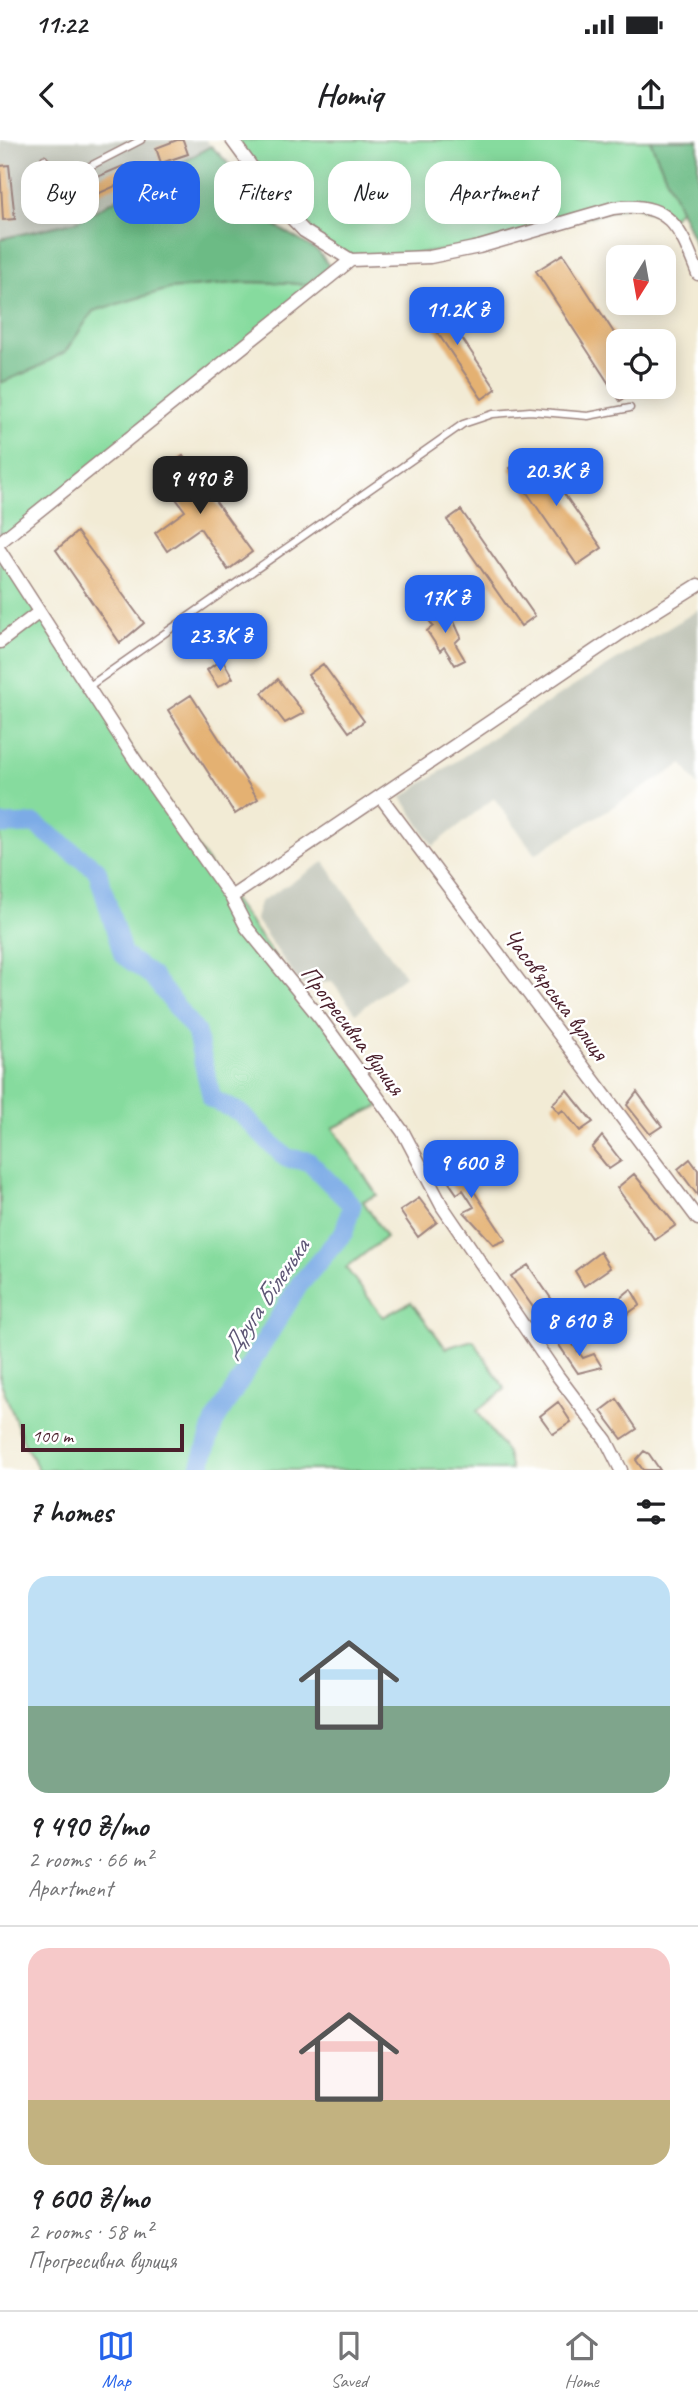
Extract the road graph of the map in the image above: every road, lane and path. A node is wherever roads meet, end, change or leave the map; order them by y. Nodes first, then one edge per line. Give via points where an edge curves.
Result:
1 (141, 140) edge
2 (232, 140) edge
3 (44, 159) dead end
4 (351, 260) junction
5 (698, 274) edge
6 (630, 408) dead end
7 (0, 542) edge
8 (0, 551) edge
9 (698, 585) edge
10 (38, 613) junction
11 (0, 642) edge
12 (87, 687) junction
13 (380, 796) junction
14 (232, 897) junction
15 (697, 1216) edge
16 (621, 1470) edge

1 - 3 lane via 61,180
2 - 4 street via 304,231
4 - 5 street via 430,257 632,205 653,208 671,220
4 - 7 street
6 - 12 lane via 587,416 530,411 493,414 463,424
8 - 10 street, Прогресивна вулиця
9 - 13 street
10 - 11 street
10 - 12 street, Прогресивна вулиця
12 - 14 street, Прогресивна вулиця
13 - 14 street
13 - 15 street, Часов'ярська вулиця
14 - 16 street, Прогресивна вулиця via 247,928 403,1132 442,1206 607,1440

